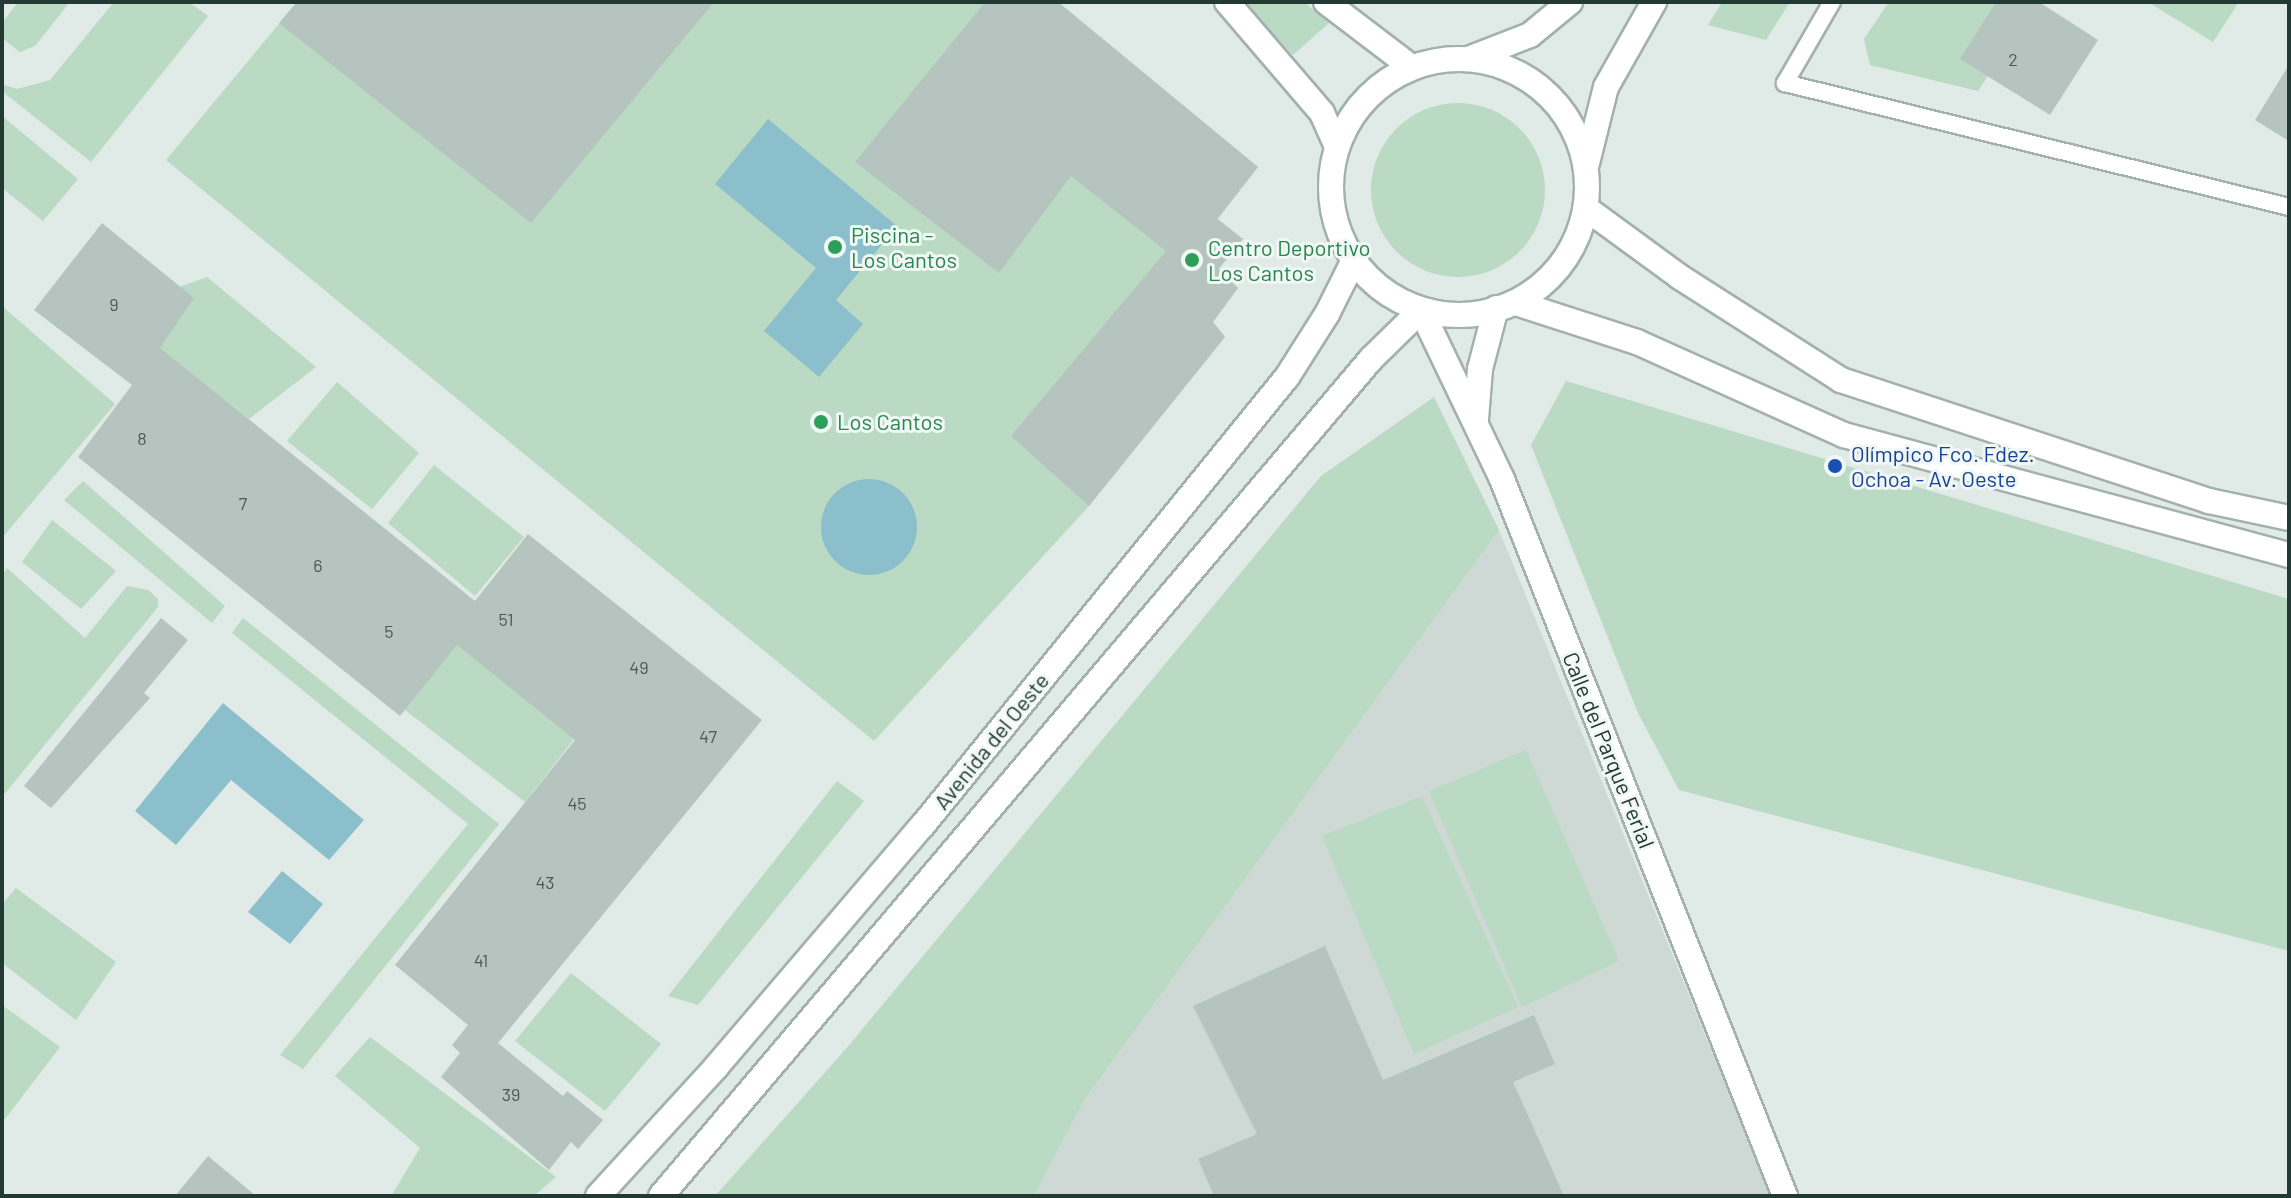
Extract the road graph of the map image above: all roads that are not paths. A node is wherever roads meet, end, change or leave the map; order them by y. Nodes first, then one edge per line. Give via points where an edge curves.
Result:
1 (1227, 2) edge
2 (1326, 2) edge
3 (1570, 2) edge
4 (1654, 2) edge
5 (1832, 2) edge
6 (1471, 58) junction
7 (1410, 66) junction
8 (1336, 144) junction
9 (1587, 163) junction
10 (2289, 207) edge
11 (1587, 209) junction
12 (1353, 262) junction
13 (1506, 306) junction
14 (1421, 310) junction
15 (1475, 421) junction
16 (2289, 518) edge
17 (2289, 555) edge
18 (598, 1196) edge
19 (661, 1196) edge
20 (1785, 1196) edge

1 - 8 street via 1322,113
2 - 7 street
3 - 6 street via 1530,35
4 - 9 street via 1606,87
5 - 10 lane via 1785,83
6 - 7 street
6 - 9 street via 1524,74 1566,112
7 - 8 street via 1364,98
8 - 12 street via 1328,185 1334,225
9 - 11 street
11 - 13 street via 1573,248 1557,269
11 - 16 street via 1692,285 1841,380 2209,501
12 - 14 street via 1382,291
12 - 18 street, Avenida del Oeste via 1287,377 923,825
13 - 14 street via 1462,315
13 - 15 street via 1480,369
13 - 17 street via 1637,342 1844,435
14 - 15 street, Calle del Parque Ferial
14 - 19 street, Avenida del Oeste via 1371,359
15 - 20 street, Calle del Parque Ferial

